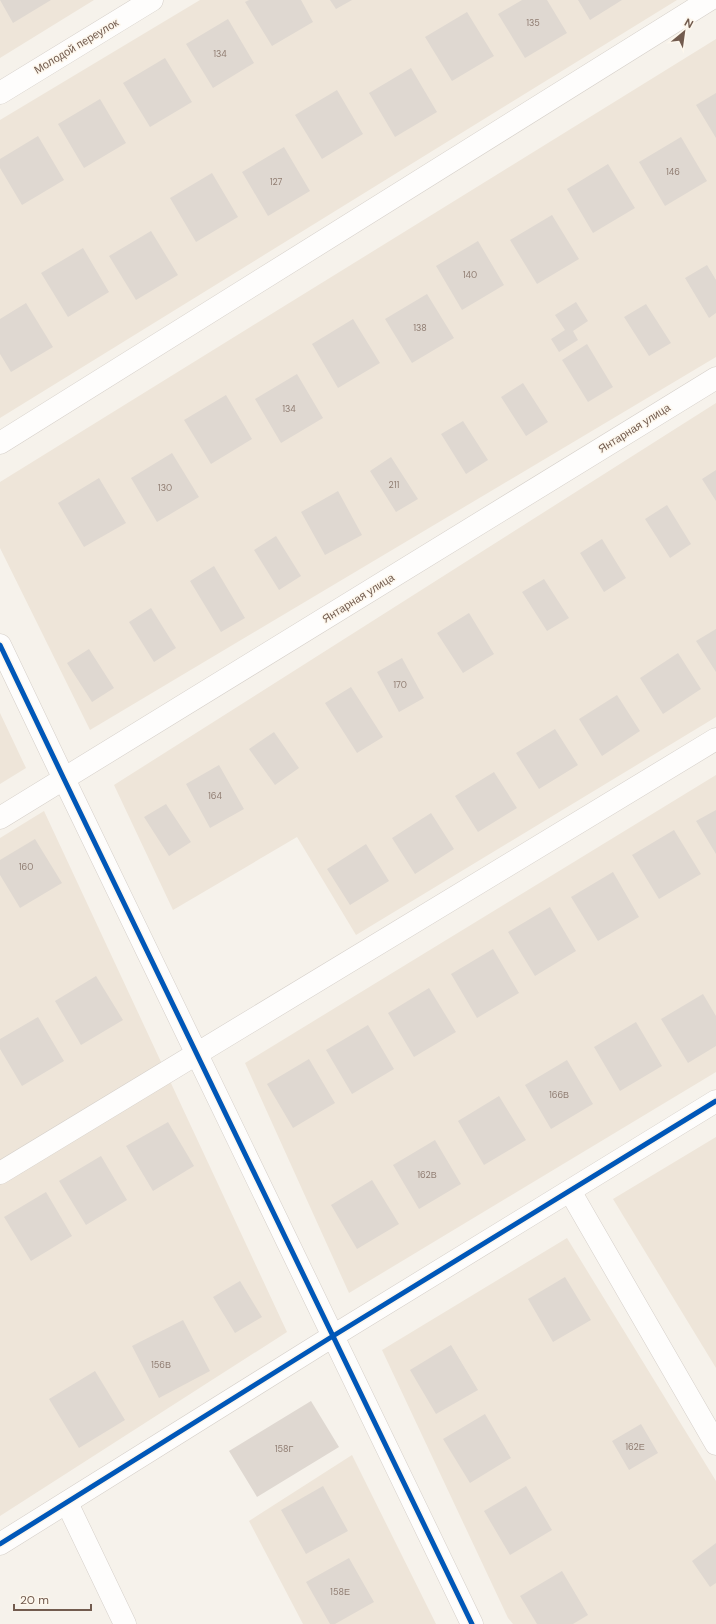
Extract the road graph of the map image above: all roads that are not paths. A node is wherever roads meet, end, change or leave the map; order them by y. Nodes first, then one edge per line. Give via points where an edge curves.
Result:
1 (152, 0) edge
2 (709, 0) edge
3 (0, 93) edge
4 (716, 378) edge
5 (0, 443) edge
6 (0, 645) edge
7 (716, 739) edge
8 (64, 779) junction
9 (0, 818) edge
10 (196, 1054) junction
11 (716, 1101) edge
12 (0, 1174) edge
13 (570, 1191) junction
14 (333, 1336) junction
15 (716, 1444) edge
16 (67, 1503) junction
17 (0, 1544) edge
18 (125, 1624) edge
19 (472, 1624) edge

1 - 3 street, Молодой переулок
2 - 5 street
4 - 8 street, Янтарная улица
6 - 8 street
7 - 10 street
8 - 9 street, Янтарная улица
8 - 10 street
10 - 12 street
10 - 14 street
11 - 13 street
13 - 14 street
13 - 15 street
14 - 16 street
14 - 19 street
16 - 17 street
16 - 18 street

